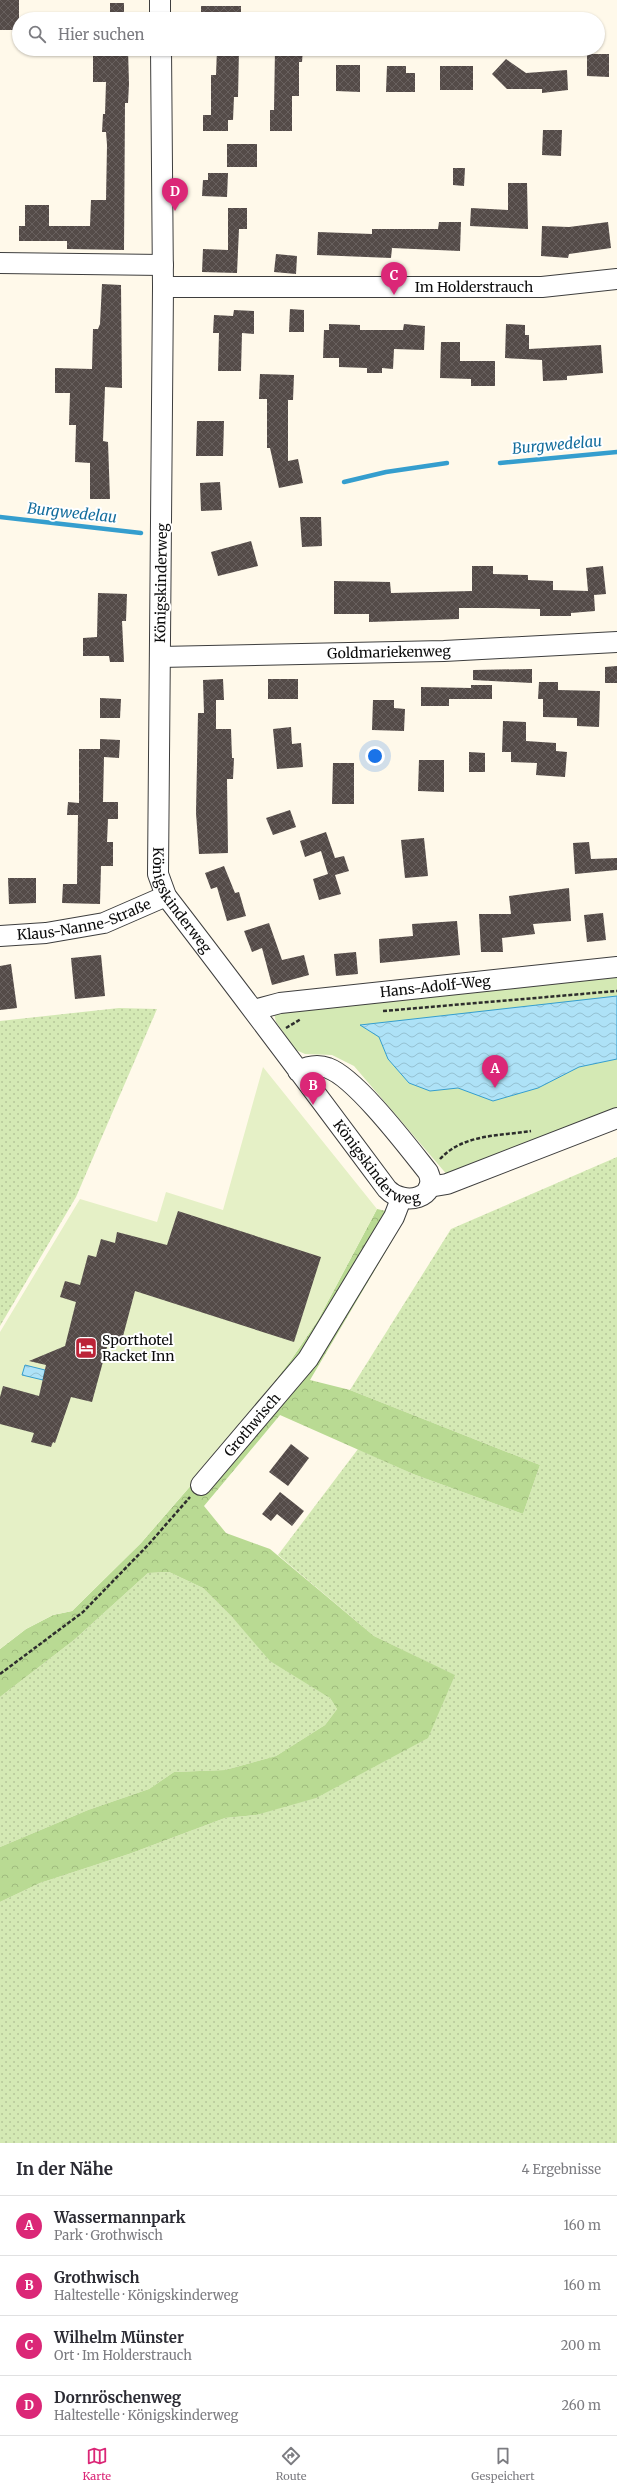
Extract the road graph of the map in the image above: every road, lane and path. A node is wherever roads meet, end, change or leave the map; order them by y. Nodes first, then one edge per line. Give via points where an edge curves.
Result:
1 (160, 0) edge
2 (160, 12) edge
3 (161, 56) edge
4 (0, 263) edge
5 (163, 265) junction
6 (617, 279) edge
7 (163, 287) junction
8 (617, 642) edge
9 (160, 657) junction
10 (166, 896) junction
11 (0, 936) edge
12 (617, 967) edge
13 (617, 991) edge
14 (254, 1010) junction
15 (377, 1012) dead end
16 (306, 1016) dead end
17 (274, 1036) junction
18 (298, 1072) junction
19 (617, 1118) edge
20 (534, 1131) dead end
21 (429, 1180) junction
22 (401, 1199) junction
23 (201, 1485) joint
24 (0, 1674) edge

1 - 2 street
3 - 5 street, Königskinderweg
4 - 5 street
5 - 7 street, Königskinderweg
6 - 7 street, Im Holderstrauch via 539,287
7 - 9 street, Königskinderweg
8 - 9 street, Goldmariekenweg via 444,651
9 - 10 street, Königskinderweg via 158,874
10 - 11 street, Klaus-Nanne-Straße via 104,923 46,933
10 - 14 street, Königskinderweg
12 - 14 street, Hans-Adolf-Weg via 280,1003
13 - 15 path
14 - 17 street, Königskinderweg
16 - 17 path
17 - 18 street, Königskinderweg
18 - 21 street, Königskinderweg via 318,1066 336,1072 381,1114
18 - 22 street, Königskinderweg via 387,1189
19 - 21 street via 446,1184
20 - 21 path via 464,1141 449,1149
21 - 22 street, Königskinderweg via 417,1197
22 - 23 street, Grothwisch via 394,1217 308,1359
23 - 24 path via 149,1544 83,1612

